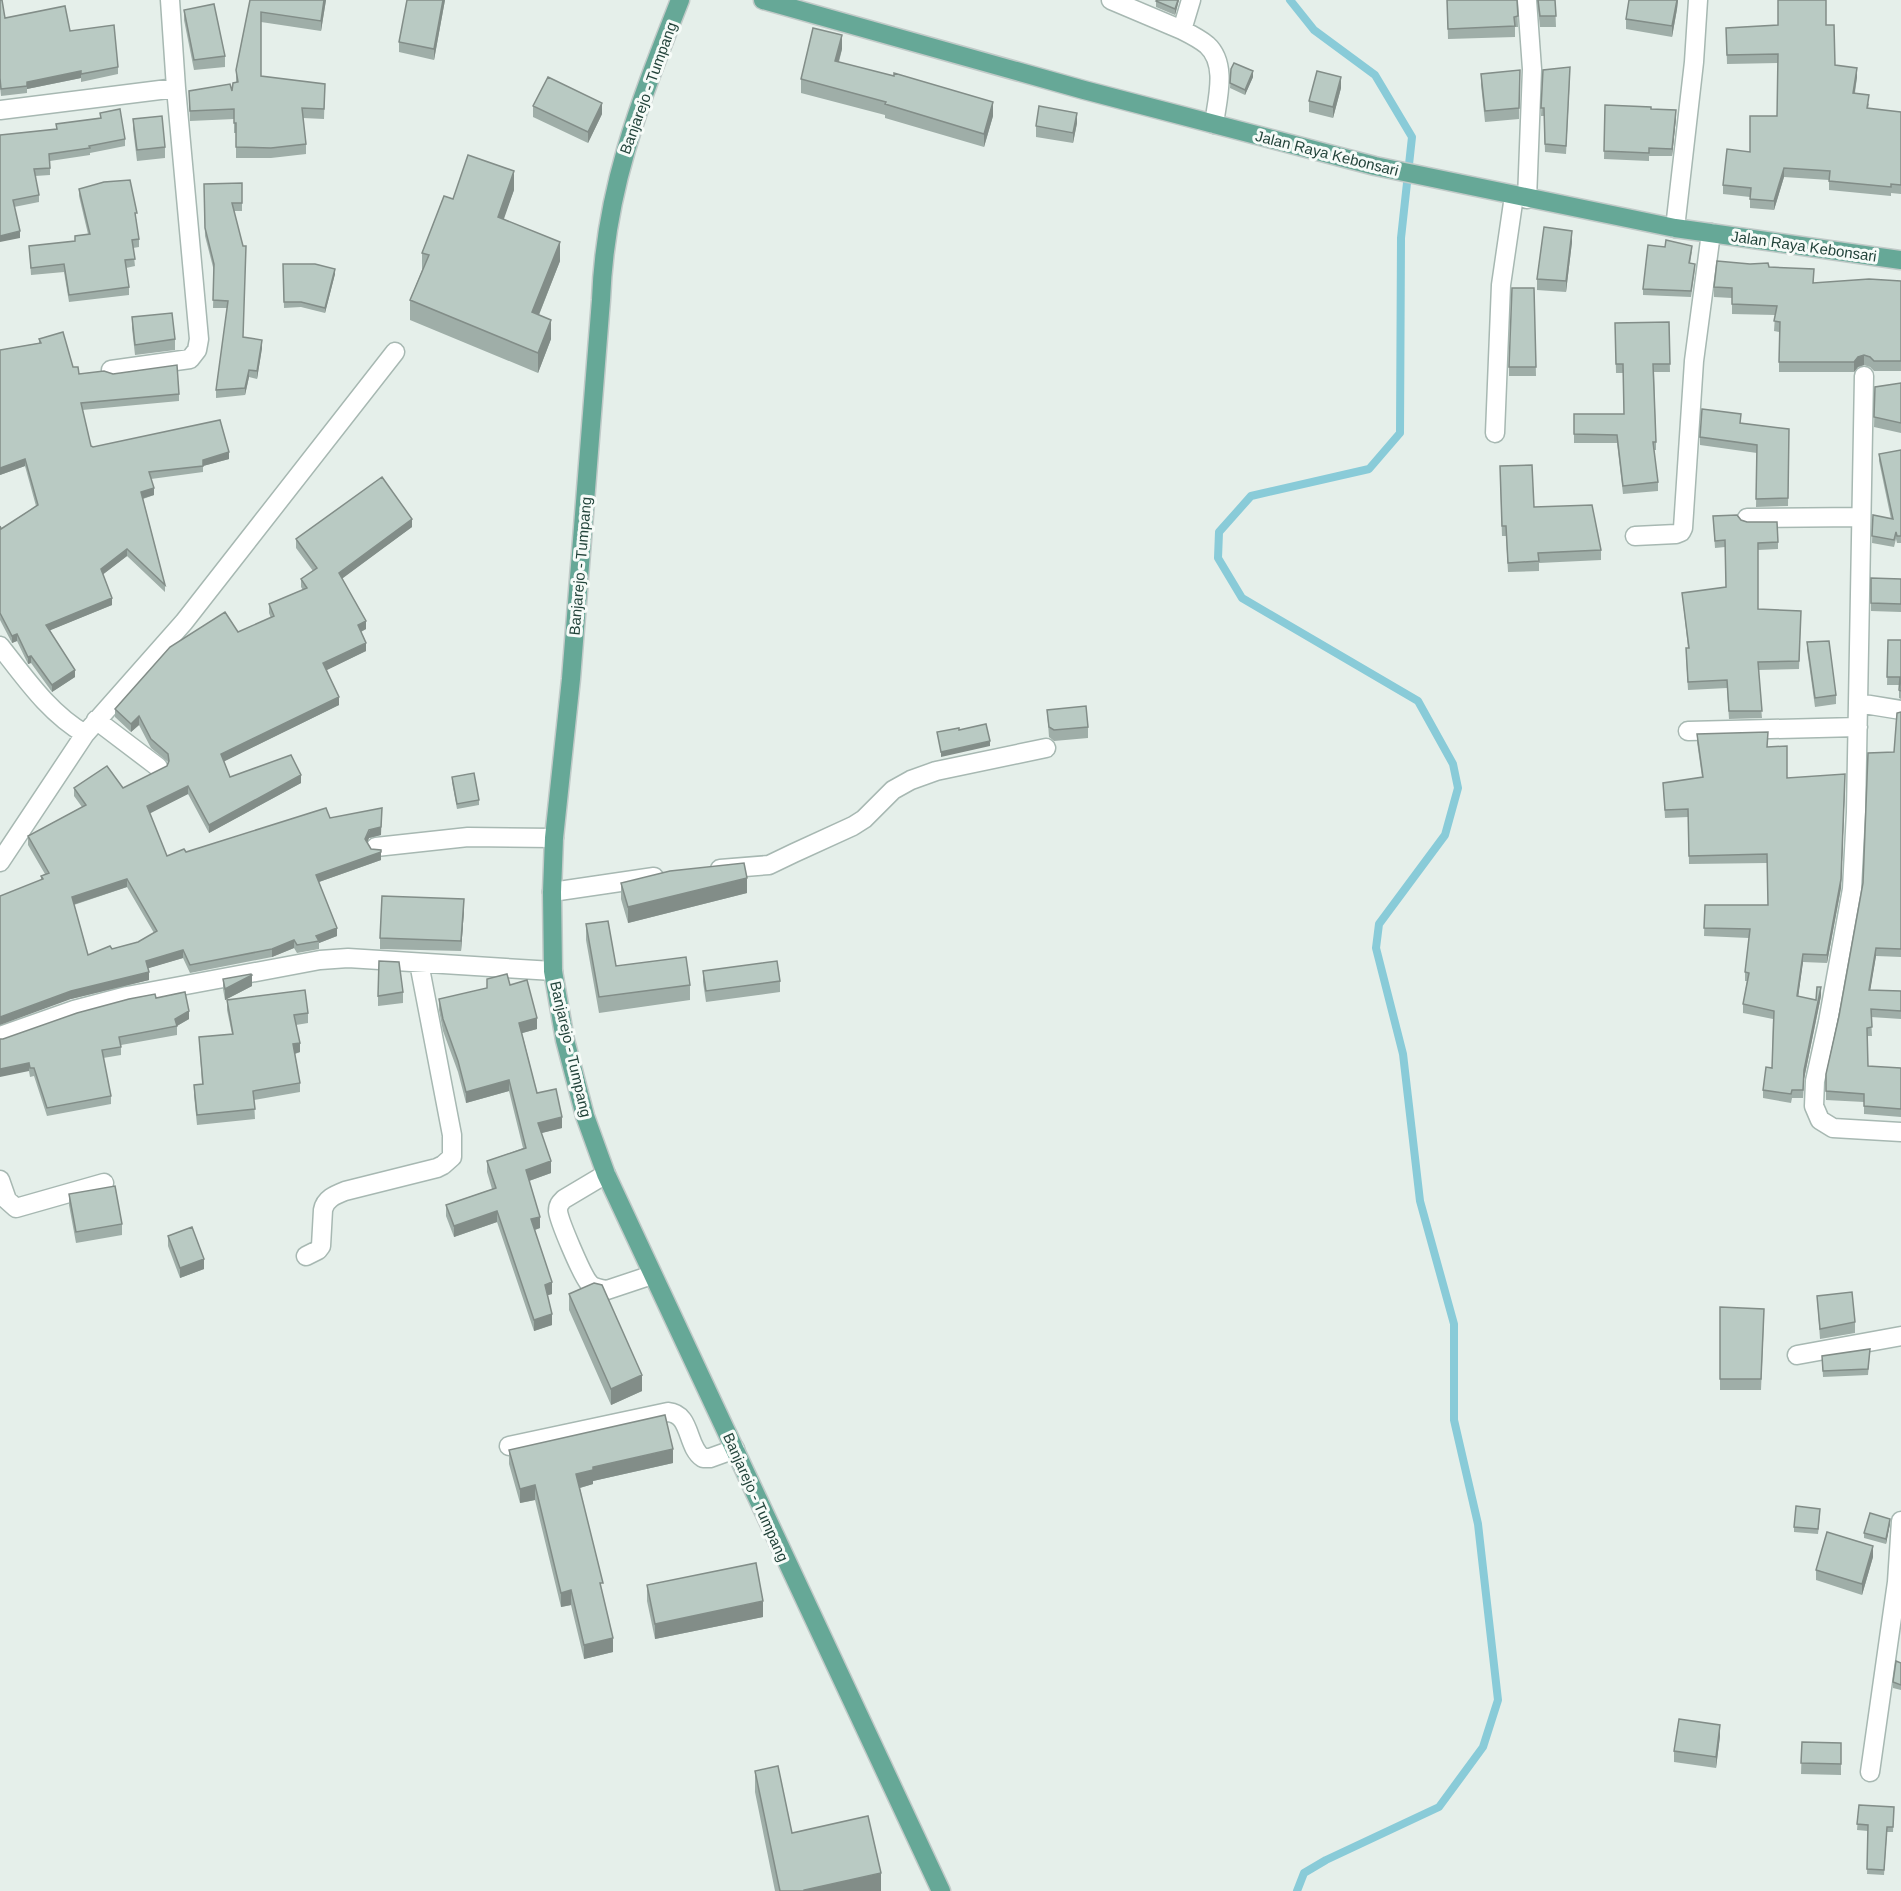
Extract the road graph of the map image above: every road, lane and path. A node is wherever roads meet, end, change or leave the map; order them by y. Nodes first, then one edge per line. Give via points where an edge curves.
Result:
1 (170, 0) edge
2 (680, 0) edge
3 (763, 0) edge
4 (1110, 0) edge
5 (1191, 0) edge
6 (1527, 0) edge
7 (1698, 0) edge
8 (1182, 30) junction
9 (176, 88) junction
10 (0, 110) edge
11 (1214, 124) junction
12 (1521, 197) junction
13 (1675, 228) junction
14 (1711, 233) junction
15 (1901, 260) edge
16 (395, 351) dead end
17 (111, 370) dead end
18 (1864, 376) dead end
19 (1495, 433) dead end
20 (1861, 517) junction
21 (1747, 518) dead end
22 (1635, 536) dead end
23 (0, 646) edge
24 (1858, 703) junction
25 (1901, 710) edge
26 (84, 726) junction
27 (1858, 727) junction
28 (1688, 731) dead end
29 (1046, 748) dead end
30 (158, 767) dead end
31 (554, 838) junction
32 (376, 847) edge
33 (0, 862) edge
34 (703, 871) edge
35 (676, 874) edge
36 (552, 892) junction
37 (419, 963) junction
38 (553, 971) junction
39 (0, 1036) edge
40 (1901, 1132) edge
41 (606, 1174) junction
42 (0, 1180) edge
43 (104, 1183) dead end
44 (306, 1256) dead end
45 (652, 1275) junction
46 (1901, 1336) edge
47 (1797, 1355) dead end
48 (509, 1446) dead end
49 (735, 1449) junction
50 (1901, 1521) edge
51 (1870, 1772) dead end
52 (938, 1890) edge

1 - 9 street
2 - 31 main road, Banjarejo - Tumpang via 620,164 607,230 571,679
3 - 11 main road, Jalan Raya Kebonsari
4 - 8 street
5 - 8 street
6 - 12 street via 1532,69
7 - 13 street
8 - 11 street via 1207,45 1217,62 1219,88
9 - 10 street
9 - 17 street via 197,350 190,359
11 - 12 main road, Jalan Raya Kebonsari via 1375,166
12 - 13 main road, Jalan Raya Kebonsari
12 - 19 street via 1501,285
13 - 14 main road, Jalan Raya Kebonsari
14 - 15 main road, Jalan Raya Kebonsari
14 - 22 street via 1694,361 1683,528 1676,534
16 - 26 street via 183,622
18 - 20 street
20 - 21 street
20 - 24 street
23 - 26 street via 49,707
24 - 25 street
24 - 27 street
26 - 30 street
26 - 33 street
27 - 28 street
27 - 40 street via 1852,889 1815,1081 1814,1106 1820,1120 1833,1128
29 - 34 street via 911,780 886,795 853,826 769,865
31 - 32 street via 468,837
31 - 36 main road, Banjarejo - Tumpang
35 - 36 street
36 - 38 main road, Banjarejo - Tumpang
37 - 38 street
37 - 39 street via 348,958 293,965 127,996
37 - 44 street via 452,1135 452,1157 440,1167 331,1198 323,1210 321,1246
38 - 41 main road, Banjarejo - Tumpang via 579,1095
41 - 45 main road, Banjarejo - Tumpang
41 - 45 street via 564,1198 559,1205 559,1216 578,1262 589,1283 607,1290
42 - 43 street via 7,1200 16,1208
45 - 49 main road, Banjarejo - Tumpang
46 - 47 street
48 - 49 street via 668,1412 680,1416 696,1452 703,1458
49 - 52 main road, Banjarejo - Tumpang
50 - 51 street via 1897,1582

